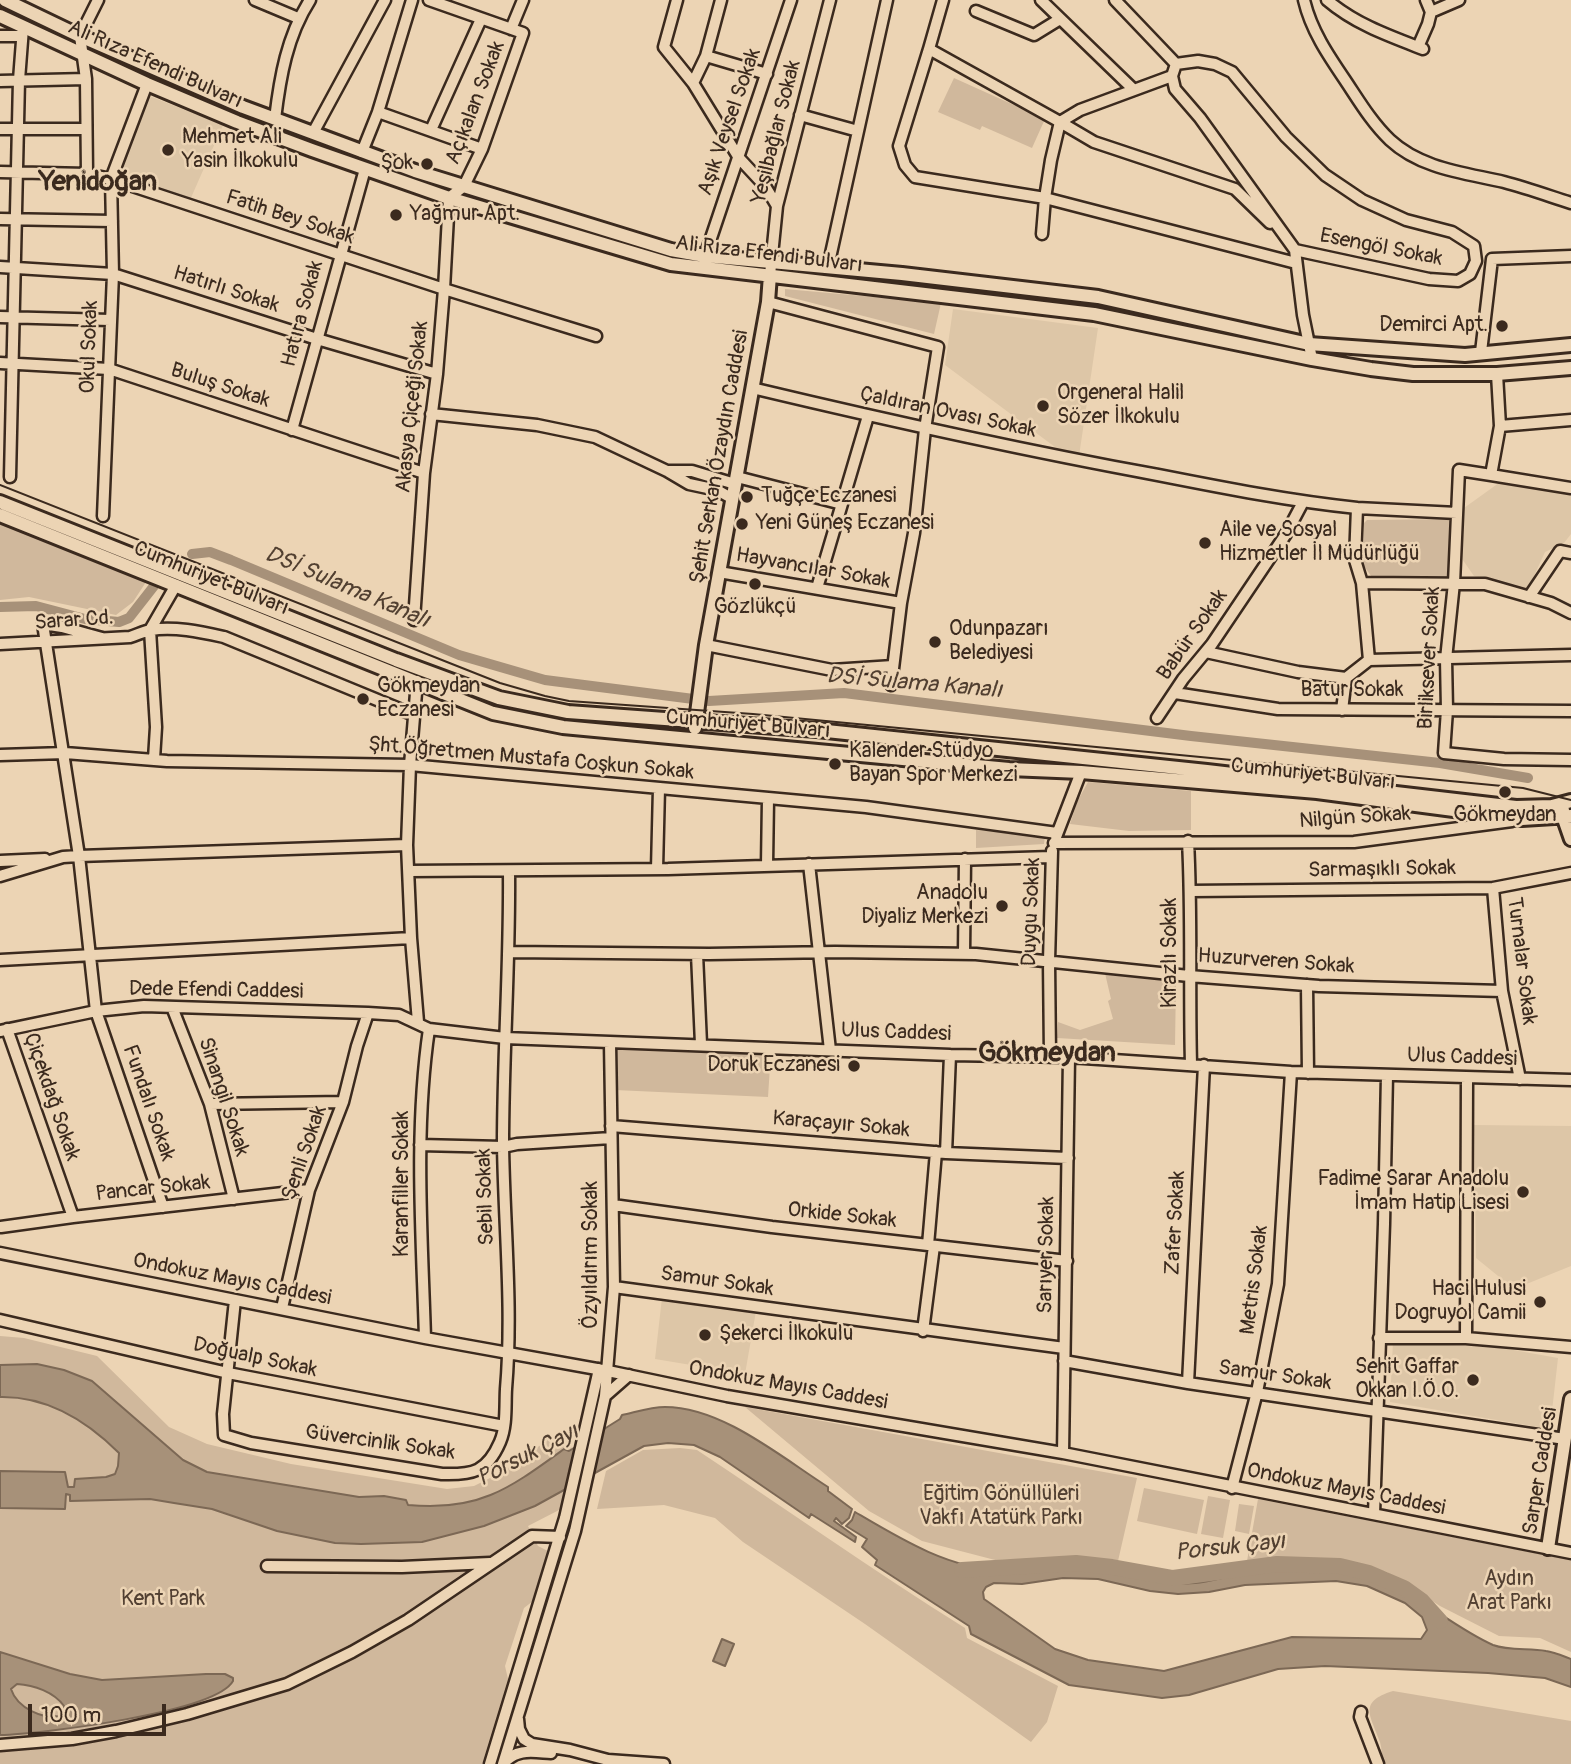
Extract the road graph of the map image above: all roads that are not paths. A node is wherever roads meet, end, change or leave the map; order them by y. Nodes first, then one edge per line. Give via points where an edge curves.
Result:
1 (5, 0) edge
2 (98, 0) edge
3 (255, 0) edge
4 (310, 0) edge
5 (385, 0) edge
6 (412, 0) edge
7 (429, 0) edge
8 (523, 0) edge
9 (677, 0) edge
10 (721, 0) edge
11 (791, 0) edge
12 (830, 0) edge
13 (887, 0) edge
14 (943, 0) edge
15 (1041, 0) edge
16 (1115, 0) edge
17 (1304, 0) edge
18 (1327, 0) edge
19 (1426, 0) edge
20 (1458, 0) edge
21 (976, 11) dead end
22 (1431, 12) junction
23 (0, 16) edge
24 (298, 18) junction
25 (481, 19) junction
26 (1060, 19) junction
27 (511, 29) junction
28 (22, 32) junction
29 (0, 36) edge
30 (80, 36) junction
31 (929, 49) junction
32 (706, 56) junction
33 (84, 57) junction
34 (1176, 64) junction
35 (767, 74) junction
36 (1172, 76) junction
37 (86, 79) junction
38 (19, 80) junction
39 (0, 81) edge
40 (693, 83) junction
41 (147, 84) junction
42 (1134, 90) junction
43 (378, 112) junction
44 (800, 115) junction
45 (275, 119) junction
46 (1060, 122) junction
47 (19, 128) junction
48 (0, 129) edge
49 (86, 130) junction
50 (431, 130) junction
51 (858, 131) junction
52 (313, 133) junction
53 (482, 149) junction
54 (362, 152) junction
55 (738, 158) junction
56 (365, 169) junction
57 (0, 172) edge
58 (18, 172) junction
59 (87, 174) junction
60 (111, 179) junction
61 (464, 187) junction
62 (449, 198) junction
63 (1045, 198) junction
64 (1571, 203) edge
65 (777, 205) junction
66 (0, 219) edge
67 (18, 219) junction
68 (112, 221) junction
69 (1042, 234) dead end
70 (1292, 246) junction
71 (340, 254) junction
72 (705, 256) junction
73 (1571, 256) edge
74 (1296, 263) junction
75 (0, 267) edge
76 (828, 267) junction
77 (16, 268) junction
78 (771, 269) junction
79 (113, 274) junction
80 (444, 289) junction
81 (768, 302) junction
82 (0, 317) edge
83 (15, 317) junction
84 (110, 320) junction
85 (596, 335) dead end
86 (317, 339) junction
87 (1309, 344) junction
88 (1571, 345) edge
89 (1481, 352) junction
90 (1312, 359) junction
91 (0, 363) edge
92 (13, 364) junction
93 (1571, 368) edge
94 (109, 369) junction
95 (437, 374) junction
96 (1497, 374) junction
97 (752, 388) junction
98 (431, 415) junction
99 (868, 416) junction
100 (1571, 420) edge
101 (1500, 426) junction
102 (925, 429) junction
103 (292, 430) junction
104 (667, 471) junction
105 (424, 472) junction
106 (1491, 475) junction
107 (10, 477) dead end
108 (736, 481) junction
109 (1571, 488) edge
110 (733, 499) junction
111 (0, 502) edge
112 (1303, 502) junction
113 (842, 504) junction
114 (1357, 509) junction
115 (1457, 513) junction
116 (0, 515) edge
117 (103, 516) dead end
118 (1571, 554) edge
119 (719, 572) junction
120 (1362, 583) junction
121 (1454, 583) junction
122 (176, 585) junction
123 (817, 588) junction
124 (1529, 597) junction
125 (901, 603) junction
126 (1571, 613) edge
127 (414, 620) dead end
128 (150, 630) junction
129 (102, 638) junction
130 (46, 642) junction
131 (0, 644) edge
132 (706, 645) junction
133 (1206, 652) junction
134 (1571, 655) edge
135 (1446, 659) junction
136 (1369, 660) junction
137 (893, 666) junction
138 (1346, 678) junction
139 (417, 681) junction
140 (891, 685) dead end
141 (1175, 693) junction
142 (1342, 710) junction
143 (1447, 710) junction
144 (1571, 711) edge
145 (414, 715) junction
146 (1157, 718) dead end
147 (695, 723) junction
148 (693, 739) junction
149 (65, 753) junction
150 (0, 755) edge
151 (154, 760) junction
152 (1571, 760) edge
153 (410, 765) junction
154 (1081, 772) junction
155 (659, 788) junction
156 (768, 799) junction
157 (1567, 809) edge
158 (1522, 819) junction
159 (1055, 838) junction
160 (1571, 839) edge
161 (1188, 841) junction
162 (407, 845) junction
163 (79, 856) junction
164 (63, 857) junction
165 (1051, 857) junction
166 (965, 859) junction
167 (0, 862) edge
168 (809, 864) junction
169 (767, 865) junction
170 (657, 869) junction
171 (409, 871) junction
172 (509, 872) junction
173 (1571, 873) edge
174 (0, 876) edge
175 (1493, 888) junction
176 (1191, 891) junction
177 (411, 938) junction
178 (819, 952) junction
179 (510, 953) junction
180 (89, 954) junction
181 (697, 954) junction
182 (964, 954) junction
183 (0, 960) edge
184 (1049, 961) junction
185 (1189, 976) junction
186 (1307, 985) junction
187 (1502, 991) junction
188 (172, 1007) junction
189 (96, 1011) junction
190 (368, 1013) junction
191 (418, 1022) junction
192 (3, 1030) edge
193 (429, 1030) junction
194 (505, 1038) junction
195 (610, 1043) junction
196 (701, 1044) junction
197 (830, 1050) junction
198 (950, 1055) junction
199 (1050, 1057) junction
200 (1069, 1057) junction
201 (1191, 1064) junction
202 (1204, 1065) junction
203 (1291, 1072) junction
204 (1308, 1073) junction
205 (1387, 1075) junction
206 (1467, 1078) junction
207 (1520, 1079) junction
208 (1571, 1080) edge
209 (343, 1102) junction
210 (210, 1104) junction
211 (611, 1126) junction
212 (611, 1138) junction
213 (420, 1146) junction
214 (503, 1147) junction
215 (941, 1153) junction
216 (1068, 1158) junction
217 (309, 1190) junction
218 (234, 1199) junction
219 (613, 1205) junction
220 (163, 1207) junction
221 (73, 1217) junction
222 (0, 1227) edge
223 (0, 1240) edge
224 (931, 1245) junction
225 (0, 1253) edge
226 (1067, 1261) junction
227 (614, 1287) junction
228 (235, 1300) junction
229 (282, 1308) junction
230 (0, 1320) edge
231 (923, 1331) junction
232 (425, 1338) junction
233 (1379, 1338) junction
234 (1466, 1338) junction
235 (1571, 1347) edge
236 (1064, 1348) junction
237 (509, 1354) junction
238 (1064, 1361) junction
239 (603, 1370) junction
240 (228, 1373) junction
241 (629, 1375) junction
242 (1188, 1383) junction
243 (1257, 1392) junction
244 (606, 1396) junction
245 (1571, 1399) edge
246 (1377, 1410) junction
247 (503, 1426) junction
248 (1568, 1443) edge
249 (1063, 1453) junction
250 (1232, 1488) junction
251 (1374, 1514) junction
252 (560, 1537) junction
253 (1552, 1549) junction
254 (1571, 1553) edge
255 (491, 1563) junction
256 (267, 1566) dead end
257 (1361, 1712) dead end
258 (518, 1715) junction
259 (499, 1731) junction
260 (512, 1735) junction
261 (524, 1739) junction
262 (0, 1745) edge
263 (495, 1745) junction
264 (508, 1749) junction
265 (523, 1752) junction
266 (583, 1754) junction
267 (608, 1762) edge
268 (490, 1764) edge
269 (503, 1764) edge
270 (664, 1764) edge
271 (1378, 1764) edge

1 - 30 main road, Ali Rıza Efendi Bulvarı
2 - 30 street
3 - 24 street
4 - 24 street
5 - 52 street
6 - 43 street
7 - 25 street
8 - 27 street
9 - 40 street via 664,47
10 - 32 street
11 - 35 street, Aşık Veysel Sokak
12 - 44 street, Yeşilbağlar Sokak
13 - 51 street
14 - 31 street
15 - 26 street
16 - 34 street
17 - 64 street via 1309,20 1330,57 1391,141 1418,159 1455,172
18 - 22 street via 1373,30 1420,48
19 - 22 street
20 - 22 street
21 - 26 street via 1034,35
23 - 28 main road, Ali Rıza Efendi Bulvarı
24 - 45 street via 280,76
25 - 27 street
25 - 50 street
26 - 42 street
27 - 53 street, Açıkalan Sokak via 523,33
28 - 29 street
28 - 33 main road, Ali Rıza Efendi Bulvarı
28 - 38 street
30 - 33 street
30 - 45 main road, Ali Rıza Efendi Bulvarı
31 - 46 street
31 - 63 street via 899,145 905,165 915,177
32 - 35 street
32 - 40 street
33 - 37 street
33 - 41 main road, Ali Rıza Efendi Bulvarı
34 - 36 street
34 - 70 street, Esengöl Sokak via 1198,61 1232,72 1325,175 1362,200 1406,220 1452,232 1474,246 1476,261 1471,274 1458,281 1429,279
35 - 55 street, Aşık Veysel Sokak
36 - 42 street
36 - 70 street via 1175,89
37 - 38 street
37 - 49 street
38 - 39 street
38 - 47 street
40 - 55 street
41 - 56 main road, Ali Rıza Efendi Bulvarı
41 - 60 street
42 - 46 street
43 - 50 street
43 - 54 street
44 - 51 street
44 - 65 street, Yeşilbağlar Sokak
45 - 52 main road, Ali Rıza Efendi Bulvarı
46 - 63 street
46 - 70 street via 1094,142 1235,189
47 - 48 street
47 - 49 street
47 - 58 street
49 - 59 street
50 - 53 street
51 - 76 street
52 - 54 main road, Ali Rıza Efendi Bulvarı
53 - 61 street, Açıkalan Sokak
54 - 61 main road, Ali Rıza Efendi Bulvarı
55 - 65 street
55 - 72 street, Aşık Veysel Sokak
56 - 62 main road, Ali Rıza Efendi Bulvarı
56 - 71 street, Hatıra Sokak
57 - 58 street, Fatih Bey Sokak
58 - 59 street, Fatih Bey Sokak
58 - 67 street
59 - 60 street, Fatih Bey Sokak
60 - 68 street, Okul Sokak
60 - 71 street, Fatih Bey Sokak
61 - 62 street
61 - 72 main road, Ali Rıza Efendi Bulvarı via 671,250
62 - 78 main road, Ali Rıza Efendi Bulvarı via 671,264 709,271
62 - 80 street, Akasya Çiçeği Sokak
63 - 69 street
63 - 74 street
65 - 78 street, Yeşilbağlar Sokak
66 - 67 street
67 - 68 street
67 - 77 street
68 - 79 street, Okul Sokak
70 - 74 street, Esengöl Sokak
71 - 80 street, Fatih Bey Sokak
71 - 86 street, Hatıra Sokak
72 - 78 main road, Ali Rıza Efendi Bulvarı
73 - 89 street via 1492,258
74 - 87 street, Esengöl Sokak
75 - 77 street, Hatırlı Sokak
76 - 78 main road, Ali Rıza Efendi Bulvarı
76 - 87 main road, Ali Rıza Efendi Bulvarı via 1098,298
77 - 79 street, Hatırlı Sokak
77 - 83 street
78 - 81 main road, Şehit Serkan Özaydın Caddesi
78 - 90 main road, Ali Rıza Efendi Bulvarı via 1094,314
79 - 84 street, Okul Sokak
79 - 86 street, Hatırlı Sokak
80 - 85 street, Fatih Bey Sokak
80 - 95 street, Akasya Çiçeği Sokak
81 - 97 main road, Şehit Serkan Özaydın Caddesi
81 - 102 street via 938,347
82 - 83 street
83 - 84 street
83 - 92 street
84 - 94 street, Okul Sokak
86 - 95 street, Hatırlı Sokak
86 - 103 street, Hatıra Sokak
87 - 89 main road, Ali Rıza Efendi Bulvarı via 1465,355
87 - 90 street, Esengöl Sokak
88 - 89 main road, Ali Rıza Efendi Bulvarı
90 - 96 main road, Ali Rıza Efendi Bulvarı via 1413,373
91 - 92 street, Buluş Sokak
92 - 94 street, Buluş Sokak
92 - 107 street
93 - 96 main road, Ali Rıza Efendi Bulvarı
94 - 103 street, Buluş Sokak
94 - 117 street, Okul Sokak
95 - 98 street, Akasya Çiçeği Sokak
96 - 101 street
97 - 99 street, Çaldıran Ovası Sokak
97 - 108 main road, Şehit Serkan Özaydın Caddesi
98 - 104 street via 537,425 595,437
98 - 105 street, Akasya Çiçeği Sokak
99 - 102 street, Çaldıran Ovası Sokak
99 - 113 street
100 - 101 street
101 - 106 street
102 - 112 street, Çaldıran Ovası Sokak
102 - 125 street
103 - 105 street, Buluş Sokak
104 - 108 street via 692,471
104 - 110 street
105 - 127 street, Akasya Çiçeği Sokak
106 - 109 street
106 - 115 street, Birliksever Sokak via 1458,470
108 - 110 main road, Şehit Serkan Özaydın Caddesi
108 - 113 street
110 - 119 main road, Şehit Serkan Özaydın Caddesi
111 - 147 main road, Cumhuriyet Bulvarı via 499,698 568,712
112 - 114 street, Çaldıran Ovası Sokak
112 - 133 street, Babür Sokak
113 - 123 street
114 - 115 street, Çaldıran Ovası Sokak
114 - 120 street via 1355,560
115 - 121 street, Birliksever Sokak
116 - 122 main road, Cumhuriyet Bulvarı
118 - 124 street via 1560,551
119 - 123 street, Hayvancılar Sokak
119 - 132 main road, Şehit Serkan Özaydın Caddesi
120 - 121 street
120 - 136 street
121 - 124 street via 1485,584
121 - 135 street, Birliksever Sokak
122 - 128 street
122 - 139 main road, Cumhuriyet Bulvarı
123 - 125 street, Hayvancılar Sokak
124 - 126 street
125 - 137 street
128 - 129 street, Sarar Cd. via 130,637
128 - 145 street, Sarar Cd. via 223,637
128 - 151 street
129 - 130 street, Sarar Cd.
129 - 130 street via 43,624
130 - 131 street, Sarar Cd.
130 - 149 street, Fundalı Sokak
132 - 137 street via 832,670
132 - 147 main road, Şehit Serkan Özaydın Caddesi
133 - 138 street
133 - 141 street, Babür Sokak
134 - 135 street
135 - 136 street
135 - 143 street, Birliksever Sokak
136 - 138 street
137 - 140 street
138 - 142 street
139 - 145 street
139 - 148 main road, Cumhuriyet Bulvarı via 493,713 563,727
141 - 142 street, Batur Sokak via 1278,709
141 - 146 street, Babür Sokak
142 - 143 street, Batur Sokak
143 - 144 street, Batur Sokak
143 - 152 street, Birliksever Sokak via 1444,753
145 - 153 street
147 - 148 main road, Şehit Serkan Özaydın Caddesi
147 - 157 main road, Cumhuriyet Bulvarı via 817,730
148 - 154 main road, Cumhuriyet Bulvarı
149 - 150 street, Şht.Öğretmen Mustafa Coşkun Sokak
149 - 151 street, Şht.Öğretmen Mustafa Coşkun Sokak
149 - 163 street, Fundalı Sokak
151 - 153 street, Şht.Öğretmen Mustafa Coşkun Sokak
153 - 155 street, Şht.Öğretmen Mustafa Coşkun Sokak
153 - 162 street
154 - 158 main road, Cumhuriyet Bulvarı via 1317,792
154 - 159 street, Duygu Sokak
155 - 156 street, Şht.Öğretmen Mustafa Coşkun Sokak
155 - 170 street
156 - 159 street, Şht.Öğretmen Mustafa Coşkun Sokak via 866,807
156 - 169 street
157 - 158 main road, Cumhuriyet Bulvarı
157 - 160 main road
158 - 161 street, Nilgün Sokak via 1354,842
159 - 161 street, Nilgün Sokak
159 - 165 street, Duygu Sokak
161 - 176 street, Kirazlı Sokak
162 - 163 street
162 - 171 street
163 - 164 street
163 - 180 street, Fundalı Sokak
164 - 167 street
164 - 174 street
165 - 166 street
165 - 184 street, Duygu Sokak
166 - 168 street
166 - 182 street
168 - 169 street
168 - 178 street
169 - 170 street
170 - 172 street
171 - 172 street
171 - 177 street
172 - 179 street, Sebil Sokak
173 - 175 street, Sarmaşıklı Sokak
175 - 176 street, Sarmaşıklı Sokak
175 - 187 street, Turnalar Sokak
176 - 185 street, Kirazlı Sokak
177 - 180 street
177 - 191 street
178 - 181 street, Huzurveren Sokak
178 - 182 street, Huzurveren Sokak
178 - 197 street
179 - 181 street, Huzurveren Sokak
179 - 194 street, Sebil Sokak
180 - 183 street
180 - 189 street, Fundalı Sokak
181 - 196 street
182 - 184 street, Huzurveren Sokak
184 - 185 street, Huzurveren Sokak
184 - 199 street, Duygu Sokak
185 - 186 street, Huzurveren Sokak
185 - 201 street, Kirazlı Sokak
186 - 187 street, Huzurveren Sokak
186 - 204 street
187 - 207 street, Turnalar Sokak
188 - 189 street, Dede Efendi Caddesi
188 - 190 street, Dede Efendi Caddesi
188 - 210 street, Sinangil Sokak
189 - 192 street, Dede Efendi Caddesi
189 - 220 street, Fundalı Sokak
190 - 191 street, Dede Efendi Caddesi via 399,1015
190 - 209 street, Şenli Sokak
191 - 193 street, Dede Efendi Caddesi
192 - 221 street, Çiçekdağ Sokak
193 - 194 street, Ulus Caddesi
193 - 213 street, Karanfiller Sokak
194 - 195 street, Ulus Caddesi
194 - 214 street, Sebil Sokak
195 - 196 street, Ulus Caddesi
195 - 211 street, Özyıldırım Sokak
196 - 197 street, Ulus Caddesi
197 - 198 street, Ulus Caddesi
198 - 199 street, Ulus Caddesi
198 - 215 street
199 - 200 street, Ulus Caddesi
200 - 201 street, Ulus Caddesi
200 - 216 street, Sarıyer Sokak
201 - 202 street, Ulus Caddesi
202 - 203 street, Ulus Caddesi
202 - 242 street, Zafer Sokak
203 - 204 street, Ulus Caddesi
203 - 243 street, Metris Sokak via 1278,1284
204 - 205 street, Ulus Caddesi
205 - 206 street, Ulus Caddesi
205 - 233 street
206 - 207 street, Ulus Caddesi
206 - 234 street
207 - 208 street, Ulus Caddesi
209 - 210 street
209 - 217 street, Şenli Sokak
210 - 218 street, Sinangil Sokak
211 - 212 street, Özyıldırım Sokak
211 - 215 street, Karaçayır Sokak
212 - 214 street
212 - 219 street, Özyıldırım Sokak
213 - 214 street
213 - 232 street, Karanfiller Sokak
214 - 237 street, Sebil Sokak
215 - 216 street, Karaçayır Sokak
215 - 224 street
216 - 226 street, Sarıyer Sokak
217 - 218 street, Pancar Sokak
217 - 229 street, Şenli Sokak
218 - 220 street, Pancar Sokak
219 - 224 street, Orkide Sokak
219 - 227 street, Özyıldırım Sokak
220 - 221 street, Pancar Sokak
221 - 222 street, Pancar Sokak
222 - 223 street
224 - 226 street, Orkide Sokak
224 - 231 street
225 - 228 street, Ondokuz Mayıs Caddesi
226 - 236 street, Sarıyer Sokak
227 - 231 street, Samur Sokak
227 - 239 street, Özyıldırım Sokak
228 - 229 street, Ondokuz Mayıs Caddesi
228 - 240 street
229 - 232 street, Ondokuz Mayıs Caddesi
230 - 240 street, Doğualp Sokak
231 - 236 street, Samur Sokak
232 - 237 street, Ondokuz Mayıs Caddesi
233 - 234 street
233 - 246 street
234 - 235 street
236 - 238 street, Sarıyer Sokak
237 - 239 street, Ondokuz Mayıs Caddesi
237 - 247 street, Sebil Sokak
238 - 242 street, Samur Sokak
238 - 249 street, Sarıyer Sokak
239 - 241 street, Ondokuz Mayıs Caddesi
239 - 244 street
239 - 252 street
240 - 247 street, Doğualp Sokak
240 - 247 street, Güvercinlik Sokak via 224,1435 278,1447 467,1475 485,1467 501,1440
241 - 244 street
241 - 249 street, Ondokuz Mayıs Caddesi
242 - 243 street, Samur Sokak
243 - 246 street, Samur Sokak
243 - 250 street, Metris Sokak
244 - 258 street via 575,1531
245 - 248 main road, Sarper Caddesi
246 - 248 street, Samur Sokak
246 - 251 street
248 - 253 main road, Sarper Caddesi
249 - 250 street, Ondokuz Mayıs Caddesi
250 - 251 street, Ondokuz Mayıs Caddesi
251 - 253 street, Ondokuz Mayıs Caddesi
252 - 255 street via 532,1536
252 - 259 street
253 - 254 street, Ondokuz Mayıs Caddesi
255 - 256 street
255 - 262 street via 408,1620 287,1684 128,1729
257 - 271 street
258 - 260 street
258 - 261 street
259 - 260 street
259 - 263 street
260 - 261 street
260 - 264 street
261 - 266 street
263 - 264 street
263 - 268 street
264 - 265 street
264 - 269 street
265 - 266 street
265 - 269 street
266 - 267 street
267 - 270 street

